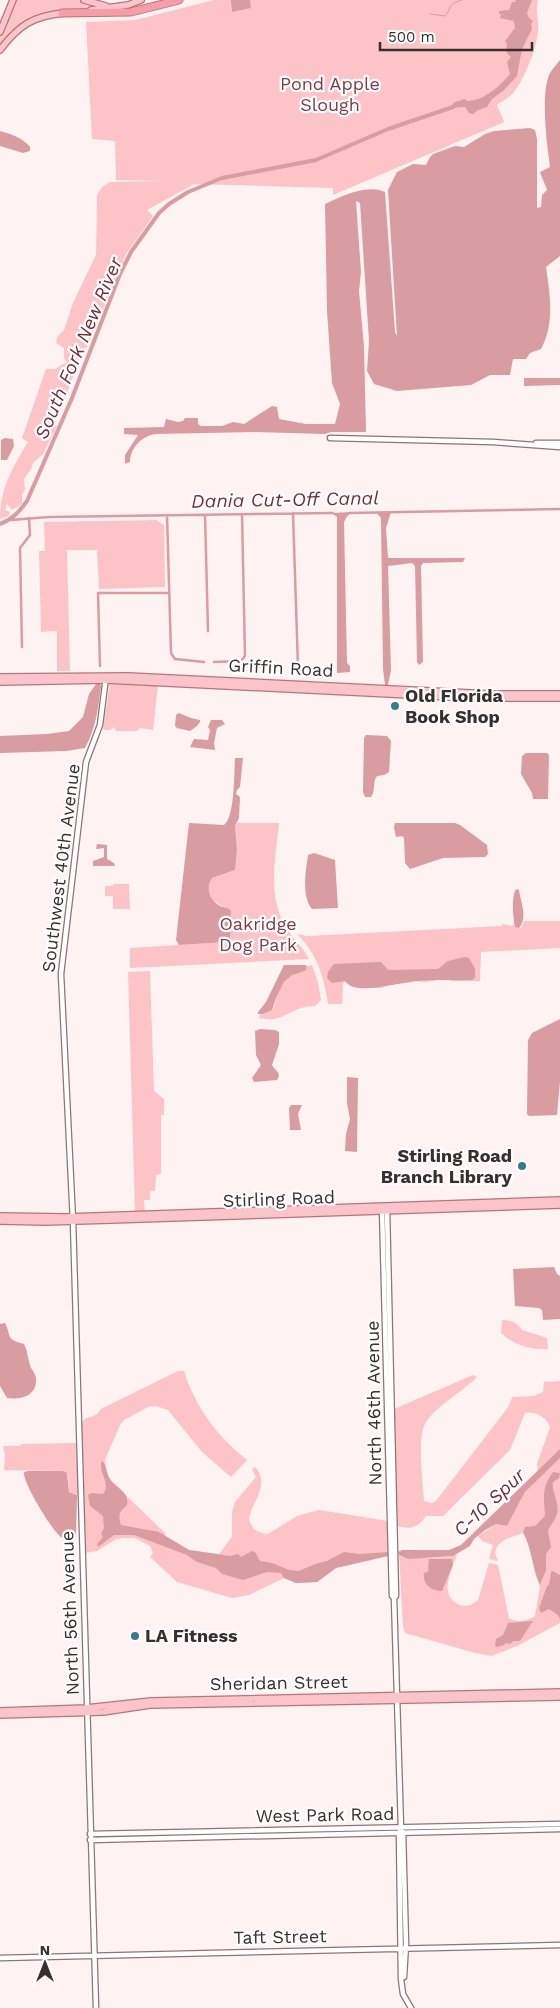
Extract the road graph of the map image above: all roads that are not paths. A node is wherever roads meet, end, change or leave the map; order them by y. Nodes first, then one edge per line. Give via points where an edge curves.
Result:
1 (13, 0) edge
2 (84, 0) edge
3 (141, 0) edge
4 (179, 0) edge
5 (123, 6) junction
6 (62, 13) junction
7 (0, 32) edge
8 (0, 50) edge
9 (330, 438) dead end
10 (560, 443) edge
11 (518, 444) junction
12 (560, 447) edge
13 (0, 677) edge
14 (106, 678) junction
15 (0, 682) edge
16 (539, 694) junction
17 (560, 694) edge
18 (481, 696) junction
19 (560, 698) edge
20 (528, 699) junction
21 (560, 1200) edge
22 (560, 1204) edge
23 (385, 1208) junction
24 (117, 1215) junction
25 (0, 1216) edge
26 (73, 1219) junction
27 (111, 1220) junction
28 (0, 1221) edge
29 (560, 1692) edge
30 (549, 1693) junction
31 (454, 1697) junction
32 (560, 1697) edge
33 (257, 1698) junction
34 (397, 1698) junction
35 (522, 1698) junction
36 (150, 1703) junction
37 (240, 1703) junction
38 (0, 1710) edge
39 (86, 1711) junction
40 (0, 1715) edge
41 (560, 1824) edge
42 (401, 1828) junction
43 (560, 1829) edge
44 (401, 1833) junction
45 (90, 1834) junction
46 (90, 1840) junction
47 (560, 1945) edge
48 (404, 1949) junction
49 (94, 1956) junction
50 (0, 1958) edge
51 (96, 2008) edge
52 (413, 2008) edge

1 - 7 main road
2 - 5 main road via 100,5
3 - 5 main road
4 - 6 highway via 131,12
5 - 6 main road
6 - 8 main road via 26,23
9 - 11 street
10 - 11 street
11 - 12 street
13 - 14 main road, Griffin Road
14 - 15 main road, Griffin Road
14 - 18 main road, Griffin Road
14 - 18 main road, Griffin Road via 470,698
14 - 26 street, Southwest 40th Avenue via 100,725 86,762 61,965
16 - 17 main road
16 - 18 main road
16 - 20 main road
18 - 20 main road, Griffin Road
19 - 20 main road, Griffin Road
21 - 23 main road, Stirling Road
22 - 23 main road, Stirling Road
23 - 24 main road, Stirling Road
23 - 27 main road, Stirling Road
23 - 34 street, North 46th Avenue via 392,1596
24 - 26 main road, Stirling Road
24 - 27 main road
25 - 26 main road, Stirling Road
26 - 27 main road, Stirling Road
26 - 28 main road, Stirling Road
26 - 39 street, North 56th Avenue
29 - 30 main road, Sheridan Street
30 - 31 main road, Sheridan Street
30 - 35 main road via 527,1694
31 - 34 main road, Sheridan Street
31 - 35 main road, Sheridan Street
32 - 35 main road, Sheridan Street
33 - 34 main road, Sheridan Street
33 - 36 main road, Sheridan Street
33 - 37 main road
34 - 37 main road, Sheridan Street
34 - 42 street, North 46th Avenue
36 - 37 main road, Sheridan Street
36 - 39 main road, Sheridan Street
36 - 39 main road, Sheridan Street
38 - 39 main road, Sheridan Street
39 - 40 main road, Sheridan Street
39 - 45 street, North 56th Avenue
41 - 42 street, West Park Road
42 - 44 street, North 46th Avenue
42 - 45 street, West Park Road
43 - 44 street, West Park Road
44 - 46 street, West Park Road
44 - 48 street, North 46th Avenue
45 - 46 street, North 56th Avenue
46 - 49 street, North 56th Avenue
47 - 48 street, Taft Street
48 - 49 street, Taft Street
48 - 52 street, North 46th Avenue via 404,1985
49 - 50 street, Taft Street
49 - 51 street, North 56th Avenue

